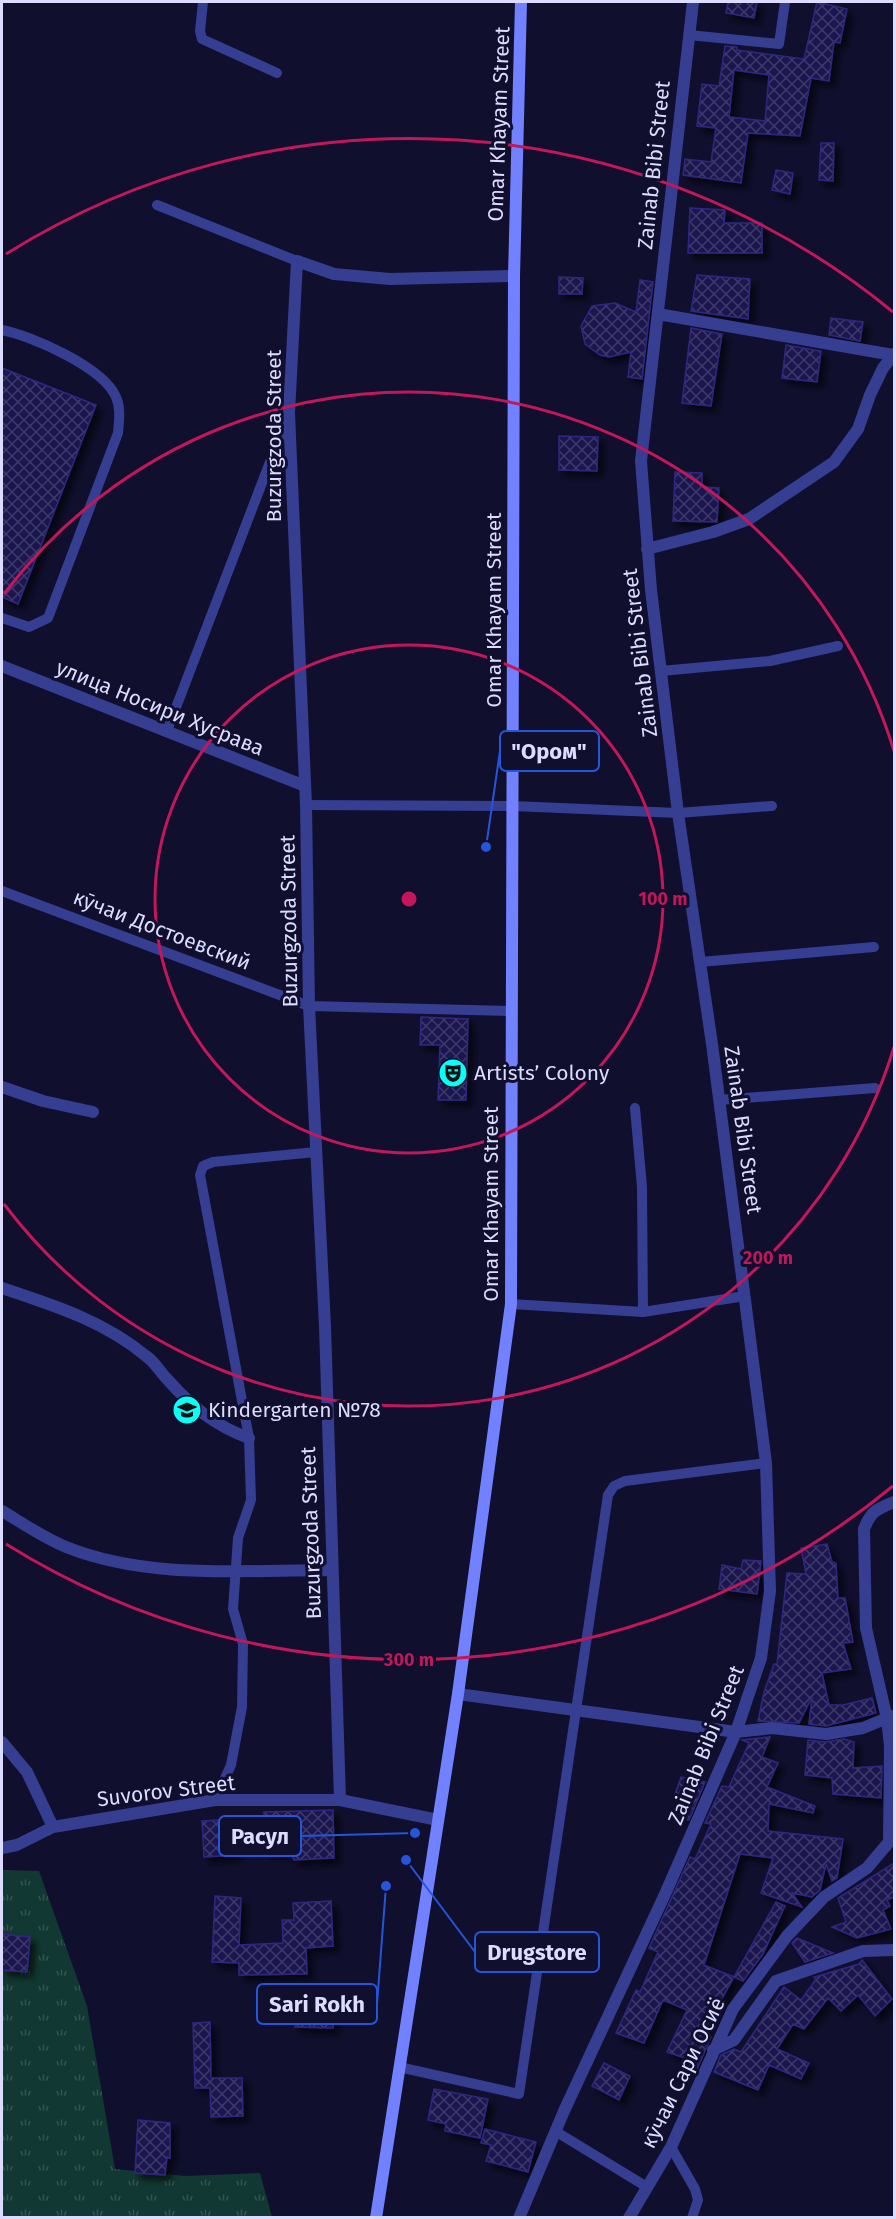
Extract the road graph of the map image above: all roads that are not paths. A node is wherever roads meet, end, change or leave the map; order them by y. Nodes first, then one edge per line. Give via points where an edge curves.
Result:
1 (203, 2) edge
2 (521, 2) edge
3 (693, 2) edge
4 (785, 2) edge
5 (688, 35) junction
6 (277, 73) dead end
7 (157, 205) dead end
8 (297, 261) junction
9 (514, 276) junction
10 (658, 314) junction
11 (2, 330) edge
12 (894, 355) edge
13 (289, 412) junction
14 (647, 549) junction
15 (2, 618) edge
16 (838, 646) dead end
17 (2, 666) edge
18 (661, 671) junction
19 (167, 731) junction
20 (305, 786) junction
21 (306, 805) junction
22 (772, 806) dead end
23 (513, 807) junction
24 (678, 813) junction
25 (2, 891) edge
26 (874, 946) dead end
27 (700, 962) junction
28 (309, 1006) junction
29 (512, 1011) junction
30 (2, 1087) edge
31 (875, 1088) dead end
32 (719, 1100) junction
33 (635, 1108) dead end
34 (93, 1112) dead end
35 (316, 1152) junction
36 (2, 1288) edge
37 (745, 1296) junction
38 (511, 1304) junction
39 (643, 1312) junction
40 (249, 1438) junction
41 (766, 1463) junction
42 (894, 1502) edge
43 (2, 1511) edge
44 (236, 1570) junction
45 (331, 1570) junction
46 (458, 1694) junction
47 (576, 1708) junction
48 (891, 1717) edge
49 (736, 1732) junction
50 (2, 1742) edge
51 (215, 1800) junction
52 (340, 1800) junction
53 (438, 1820) junction
54 (53, 1827) junction
55 (2, 1848) edge
56 (894, 1950) edge
57 (713, 2050) junction
58 (399, 2067) junction
59 (555, 2131) junction
60 (671, 2147) junction
61 (647, 2187) junction
62 (376, 2217) edge
63 (519, 2217) edge
64 (629, 2217) edge
65 (692, 2217) edge

1 - 6 lane via 202,39
2 - 9 main road, Omar Khayam Street
3 - 5 street, Zainab Bibi Street
4 - 5 lane via 779,44
5 - 10 street, Zainab Bibi Street
7 - 8 lane
8 - 9 street via 334,274 390,279
8 - 13 street, Buzurgzoda Street
9 - 23 main road, Omar Khayam Street
10 - 12 street
10 - 14 street, Zainab Bibi Street via 641,461
11 - 15 lane via 17,333 97,372 116,396 120,412 118,433 48,618 29,627
12 - 14 street via 870,394 858,429 834,462 749,519
13 - 19 lane
13 - 20 street, Buzurgzoda Street
14 - 18 street, Zainab Bibi Street
16 - 18 lane via 770,661
17 - 19 street, улица Носири Хусрава
18 - 24 street, Zainab Bibi Street
19 - 20 street, улица Носири Хусрава
20 - 21 street, Buzurgzoda Street
21 - 23 lane
21 - 28 street, Buzurgzoda Street
22 - 24 lane
23 - 24 lane
23 - 29 main road, Omar Khayam Street
24 - 27 street, Zainab Bibi Street
25 - 28 lane, кӯчаи Достоевский
26 - 27 lane
27 - 32 street, Zainab Bibi Street
28 - 29 lane, кӯчаи Достоевский
28 - 35 street, Buzurgzoda Street
29 - 38 main road, Omar Khayam Street
30 - 34 street
31 - 32 lane
32 - 37 street, Zainab Bibi Street
33 - 39 lane via 642,1187
35 - 40 lane via 213,1162 203,1166 200,1175
35 - 45 street, Buzurgzoda Street
36 - 40 street via 75,1313 127,1341 212,1421
37 - 39 lane
37 - 41 street, Zainab Bibi Street
38 - 39 lane
38 - 46 main road, Omar Khayam Street
40 - 44 lane via 251,1500 238,1538
41 - 47 lane via 625,1481 614,1486 608,1495
41 - 49 street, Zainab Bibi Street via 770,1591 761,1658
42 - 48 street, кӯчаи Сари Осиё via 877,1507 864,1529 866,1628
43 - 44 street via 65,1547 124,1564 175,1570
44 - 45 street
44 - 51 lane via 233,1609 243,1644 242,1707 231,1765
45 - 52 street, Buzurgzoda Street
46 - 47 street
46 - 53 main road, Omar Khayam Street
47 - 49 street
47 - 58 lane via 519,2094
48 - 49 street via 863,1728 826,1734 772,1728
48 - 57 street, кӯчаи Сари Осиё via 890,1842 867,1868 824,1897 787,1936 733,2009
49 - 59 street, Zainab Bibi Street
50 - 54 street via 27,1772
51 - 52 street, Suvorov Street
51 - 54 street, Suvorov Street
52 - 53 street, Suvorov Street
53 - 58 main road, Omar Khayam Street
54 - 55 street, Suvorov Street
56 - 57 street via 863,1951 776,1982 734,2040
57 - 60 street, кӯчаи Сари Осиё
58 - 62 main road, Omar Khayam Street
59 - 61 lane
59 - 63 street, Zainab Bibi Street
60 - 61 street, кӯчаи Сари Осиё
60 - 65 lane via 695,2189 698,2200
61 - 64 street, кӯчаи Сари Осиё

